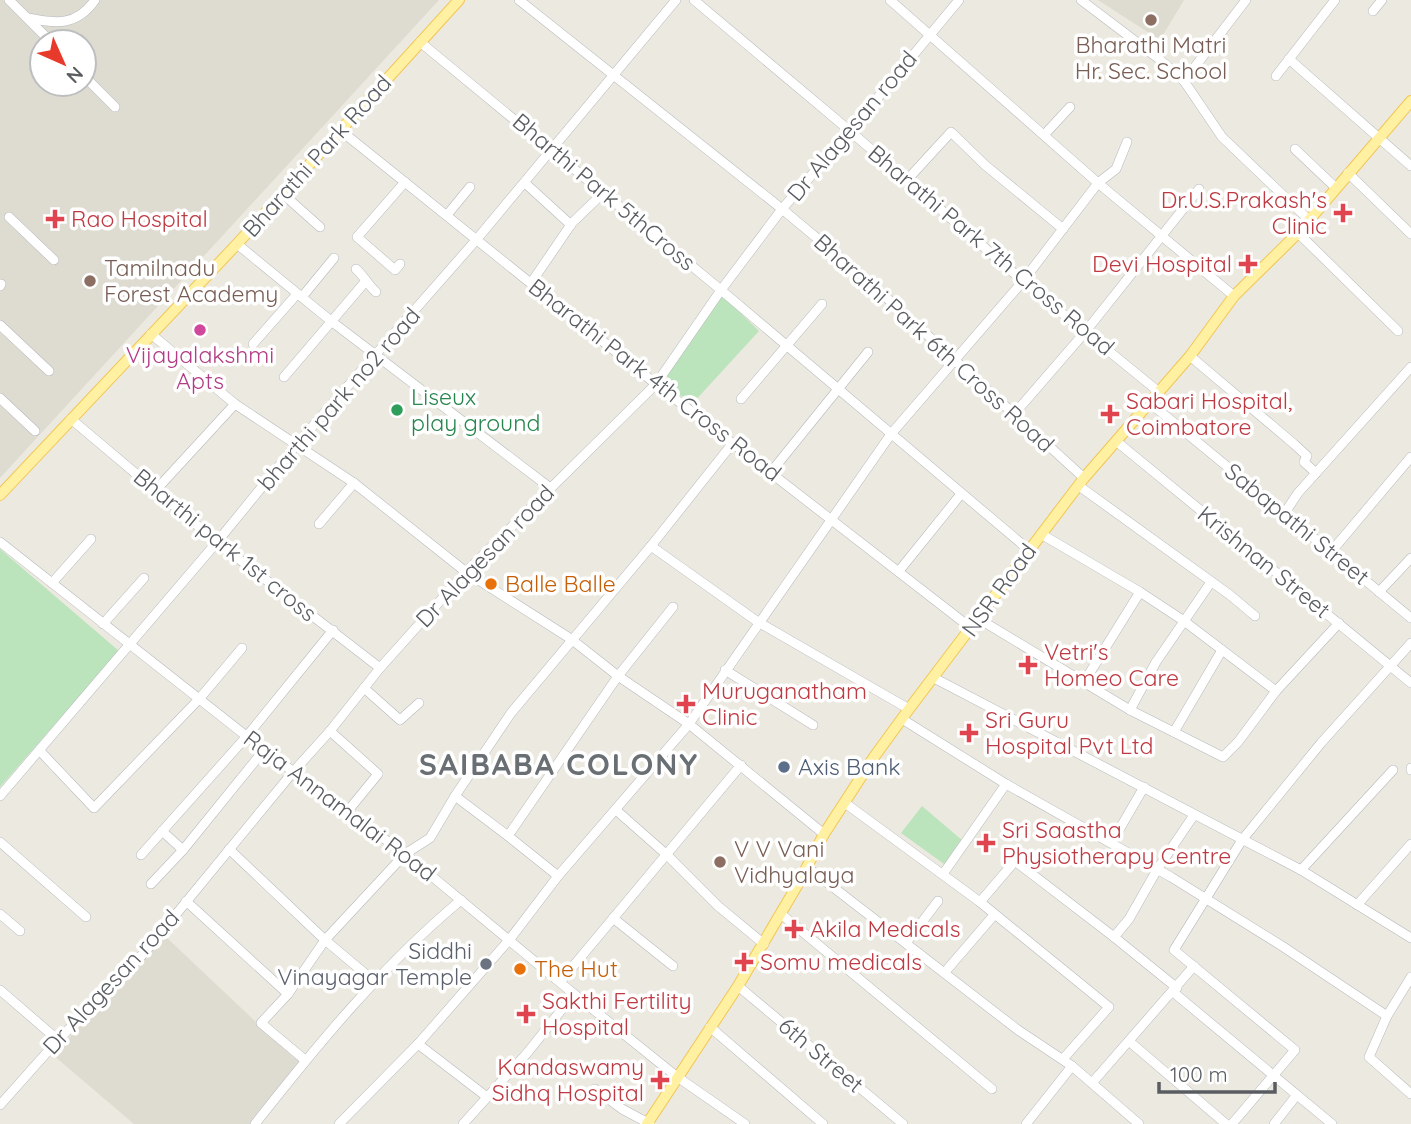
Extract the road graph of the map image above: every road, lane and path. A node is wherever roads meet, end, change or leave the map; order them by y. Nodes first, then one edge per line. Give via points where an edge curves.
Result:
1 (9, 0) edge
2 (94, 0) edge
3 (459, 0) edge
4 (519, 0) edge
5 (676, 0) edge
6 (694, 0) edge
7 (890, 0) edge
8 (959, 0) edge
9 (1081, 0) edge
10 (1246, 0) edge
11 (1335, 0) edge
12 (1382, 0) edge
13 (1373, 11) dead end
14 (27, 18) junction
15 (37, 28) edge
16 (930, 34) junction
17 (420, 42) junction
18 (1289, 59) junction
19 (613, 76) junction
20 (1276, 76) dead end
21 (1184, 81) junction
22 (98, 90) edge
23 (1411, 101) edge
24 (115, 107) dead end
25 (1070, 107) dead end
26 (340, 130) junction
27 (850, 131) junction
28 (1044, 135) junction
29 (1380, 138) junction
30 (1127, 142) dead end
31 (553, 149) junction
32 (1295, 149) dead end
33 (1411, 166) edge
34 (1348, 173) junction
35 (907, 180) junction
36 (405, 182) junction
37 (525, 183) junction
38 (1098, 183) junction
39 (470, 187) dead end
40 (1335, 187) junction
41 (1199, 189) dead end
42 (604, 192) junction
43 (283, 194) junction
44 (782, 209) junction
45 (447, 215) junction
46 (9, 217) dead end
47 (1309, 220) junction
48 (571, 225) junction
49 (320, 228) dead end
50 (1063, 229) junction
51 (1298, 233) junction
52 (1411, 234) edge
53 (1162, 237) junction
54 (477, 239) junction
55 (237, 244) junction
56 (334, 258) dead end
57 (54, 260) dead end
58 (400, 264) dead end
59 (356, 269) dead end
60 (1023, 281) junction
61 (365, 282) junction
62 (531, 282) junction
63 (721, 290) junction
64 (376, 292) dead end
65 (300, 296) junction
66 (1234, 296) junction
67 (822, 304) dead end
68 (331, 321) junction
69 (0, 326) edge
70 (1086, 331) junction
71 (1398, 331) dead end
72 (151, 334) junction
73 (253, 344) dead end
74 (785, 345) junction
75 (869, 352) dead end
76 (376, 355) junction
77 (1190, 356) junction
78 (956, 360) junction
79 (1411, 367) edge
80 (49, 371) dead end
81 (284, 377) dead end
82 (656, 384) junction
83 (837, 389) junction
84 (1159, 391) junction
85 (0, 398) edge
86 (741, 399) dead end
87 (1150, 403) junction
88 (235, 404) junction
89 (1015, 413) junction
90 (71, 419) junction
91 (34, 431) dead end
92 (891, 433) junction
93 (1116, 440) junction
94 (297, 444) junction
95 (732, 444) junction
96 (1411, 457) edge
97 (771, 472) junction
98 (1316, 473) junction
99 (1082, 482) junction
100 (354, 483) junction
101 (549, 487) junction
102 (155, 491) junction
103 (961, 494) junction
104 (0, 495) edge
105 (1283, 514) junction
106 (830, 519) junction
107 (319, 524) dead end
108 (1041, 534) junction
109 (91, 539) dead end
110 (0, 541) edge
111 (217, 542) junction
112 (651, 547) junction
113 (1029, 550) junction
114 (1330, 553) junction
115 (1411, 558) edge
116 (899, 570) junction
117 (466, 572) junction
118 (144, 578) dead end
119 (1211, 582) junction
120 (52, 583) junction
121 (1140, 592) junction
122 (1380, 592) junction
123 (673, 607) dead end
124 (1255, 616) dead end
125 (1411, 618) edge
126 (1184, 621) junction
127 (758, 622) junction
128 (1339, 623) junction
129 (103, 624) junction
130 (975, 624) junction
131 (333, 630) junction
132 (571, 639) junction
133 (1411, 643) edge
134 (131, 644) junction
135 (242, 648) dead end
136 (1222, 650) junction
137 (1389, 665) junction
138 (380, 668) junction
139 (725, 670) junction
140 (618, 676) junction
141 (934, 678) junction
142 (1084, 682) junction
143 (1411, 683) edge
144 (364, 688) junction
145 (1276, 691) junction
146 (200, 698) junction
147 (419, 703) dead end
148 (909, 709) junction
149 (1130, 710) junction
150 (902, 719) junction
151 (688, 724) junction
152 (813, 725) dead end
153 (330, 731) junction
154 (1174, 732) junction
155 (247, 736) junction
156 (264, 750) junction
157 (40, 751) junction
158 (741, 765) junction
159 (1393, 770) dead end
160 (292, 772) junction
161 (1006, 784) junction
162 (1144, 788) junction
163 (0, 796) edge
164 (455, 796) junction
165 (845, 803) junction
166 (616, 810) junction
167 (347, 812) junction
168 (1194, 815) junction
169 (162, 831) junction
170 (824, 834) junction
171 (508, 836) junction
172 (1242, 840) junction
173 (0, 842) edge
174 (1112, 842) junction
175 (1411, 845) edge
176 (229, 849) junction
177 (183, 850) junction
178 (405, 853) junction
179 (141, 855) dead end
180 (667, 855) junction
181 (807, 867) junction
182 (1158, 869) junction
183 (1301, 870) junction
184 (943, 874) junction
185 (558, 876) junction
186 (151, 884) dead end
187 (1204, 899) junction
188 (461, 900) junction
189 (186, 901) junction
190 (938, 901) dead end
191 (980, 902) junction
192 (1357, 905) junction
193 (0, 914) edge
194 (780, 914) junction
195 (994, 915) junction
196 (86, 917) dead end
197 (613, 918) junction
198 (20, 931) dead end
199 (1114, 937) junction
200 (1411, 938) edge
201 (510, 939) junction
202 (325, 940) junction
203 (906, 943) junction
204 (764, 944) junction
205 (673, 966) dead end
206 (1194, 966) junction
207 (945, 972) junction
208 (1411, 977) edge
209 (375, 982) junction
210 (560, 982) junction
211 (738, 986) junction
212 (0, 990) edge
213 (1175, 990) junction
214 (1402, 991) junction
215 (288, 994) junction
216 (574, 994) junction
217 (1411, 997) edge
218 (1387, 1016) junction
219 (710, 1027) junction
220 (58, 1040) junction
221 (1129, 1042) junction
222 (418, 1044) junction
223 (1063, 1059) junction
224 (305, 1060) junction
225 (1072, 1066) junction
226 (1273, 1075) junction
227 (676, 1076) junction
228 (1092, 1083) junction
229 (595, 1089) dead end
230 (992, 1089) dead end
231 (1411, 1094) edge
232 (1296, 1096) junction
233 (487, 1097) junction
234 (0, 1105) edge
235 (465, 1123) edge
236 (255, 1124) edge
237 (339, 1124) edge
238 (648, 1124) edge
239 (745, 1124) edge
240 (823, 1124) edge
241 (904, 1124) edge
242 (1026, 1124) edge
243 (1139, 1124) edge
244 (1226, 1124) edge
245 (1232, 1124) edge
246 (1274, 1124) edge
247 (1332, 1124) edge

1 - 14 street
2 - 14 street via 83,15 53,23
3 - 17 main road, Bharathi Park Road
4 - 19 street, Bharathi Park 6th Cross Road
5 - 19 street, bharthi park no2 road
6 - 27 street, Bharathi Park 7th Cross Road
7 - 16 street
8 - 16 street, Dr Alagesan road
9 - 21 street
10 - 21 street
11 - 18 street
12 - 13 street
14 - 15 street
16 - 27 street, Dr Alagesan road
16 - 28 street
17 - 26 main road, Bharathi Park Road
17 - 31 street, Bharthi Park 5thCross
18 - 20 street
18 - 29 street
19 - 31 street, bharthi park no2 road
19 - 44 street, Bharathi Park 6th Cross Road
21 - 47 street via 1222,137
22 - 24 street
23 - 29 main road, NSR Road
25 - 28 street
26 - 36 street, Bharathi Park 4th Cross Road
26 - 43 main road, Bharathi Park Road
27 - 35 street, Bharathi Park 7th Cross Road
27 - 44 street, Dr Alagesan road
28 - 38 street
29 - 33 street
29 - 34 main road, NSR Road
30 - 38 street via 1116,169
31 - 37 street, bharthi park no2 road
31 - 42 street, Bharthi Park 5thCross
32 - 40 street
34 - 40 main road, NSR Road
34 - 52 street
35 - 50 street via 951,132
35 - 60 street, Bharathi Park 7th Cross Road
36 - 45 street, Bharathi Park 4th Cross Road
36 - 58 street via 357,237 395,270
37 - 48 street
37 - 54 street, bharthi park no2 road
38 - 50 street
38 - 53 street
39 - 45 street
40 - 47 main road, NSR Road
41 - 53 street
42 - 48 street
42 - 63 street, Bharthi Park 5thCross
43 - 49 street
43 - 55 main road, Bharathi Park Road
44 - 63 street, Dr Alagesan road
44 - 78 street, Bharathi Park 6th Cross Road
45 - 54 street, Bharathi Park 4th Cross Road
46 - 57 street
47 - 51 main road, NSR Road
48 - 62 street
50 - 60 street
51 - 66 main road, NSR Road
51 - 71 street
53 - 66 street
53 - 70 street
54 - 62 street, Bharathi Park 4th Cross Road
54 - 76 street, bharthi park no2 road
55 - 65 street
55 - 72 main road, Bharathi Park Road
56 - 65 street
59 - 61 street
60 - 70 street, Bharathi Park 7th Cross Road
60 - 78 street
61 - 64 street
61 - 68 street
62 - 82 street, Bharathi Park 4th Cross Road
63 - 74 street, Bharthi Park 5thCross
63 - 82 street, Dr Alagesan road
65 - 68 street
65 - 73 street
66 - 77 main road, NSR Road
67 - 74 street
68 - 76 street
68 - 81 street
69 - 80 street
70 - 84 street, Bharathi Park 7th Cross Road
70 - 89 street
72 - 88 street
72 - 90 main road, Bharathi Park Road
74 - 83 street, Bharthi Park 5thCross
74 - 86 street
75 - 83 street
76 - 94 street, bharthi park no2 road
76 - 101 street
77 - 84 main road, NSR Road
77 - 98 street via 1307,456 1304,462
78 - 89 street, Bharathi Park 6th Cross Road
78 - 92 street
79 - 98 street
82 - 95 street, Bharathi Park 4th Cross Road
82 - 101 street, Dr Alagesan road
83 - 92 street, Bharthi Park 5thCross
83 - 97 street
84 - 87 main road, NSR Road
85 - 91 street
87 - 93 main road, NSR Road
87 - 105 street, Sabapathi Street
88 - 94 street
88 - 102 street
89 - 99 street, Bharathi Park 6th Cross Road
90 - 102 street, Bharthi park 1st cross
90 - 104 main road, Bharathi Park Road
92 - 103 street, Bharthi Park 5thCross
92 - 106 street
93 - 99 main road, NSR Road
93 - 128 street, Krishnan Street
94 - 100 street
94 - 111 street, bharthi park no2 road
95 - 97 street, Bharathi Park 4th Cross Road
95 - 112 street
96 - 114 street
97 - 106 street, Bharathi Park 4th Cross Road
98 - 105 street
99 - 108 main road, NSR Road
99 - 119 street, Bharathi Park 6th Cross Road
100 - 107 street
100 - 117 street
101 - 117 street, Dr Alagesan road
102 - 111 street, Bharthi park 1st cross
103 - 113 street, Bharthi Park 5thCross
103 - 116 street
105 - 114 street, Sabapathi Street
106 - 116 street, Bharathi Park 4th Cross Road
106 - 127 street
108 - 113 main road, NSR Road
108 - 121 street
109 - 120 street
110 - 120 street, Raja Annamalai Road
111 - 131 street, Bharthi park 1st cross
111 - 134 street, bharthi park no2 road
112 - 127 street
112 - 132 street
113 - 130 main road, NSR Road
114 - 122 street, Sabapathi Street
115 - 122 street
116 - 130 street, Bharathi Park 4th Cross Road
117 - 132 street
117 - 138 street, Dr Alagesan road
118 - 129 street
119 - 124 street, Bharathi Park 6th Cross Road
119 - 126 street
120 - 129 street, Raja Annamalai Road
121 - 126 street
121 - 142 street
122 - 125 street, Sabapathi Street
123 - 140 street
126 - 136 street
126 - 149 street
127 - 139 street
127 - 148 street
128 - 137 street, Krishnan Street
128 - 145 street
129 - 134 street, Raja Annamalai Road
130 - 141 main road, NSR Road
130 - 142 street, Bharathi Park 4th Cross Road
131 - 138 street, Bharthi park 1st cross
131 - 155 street
132 - 140 street
132 - 164 street via 511,713
133 - 137 street
134 - 146 street, Raja Annamalai Road
134 - 157 street, bharthi park no2 road
135 - 146 street
136 - 145 street
136 - 154 street
137 - 143 street, Krishnan Street
137 - 172 street
138 - 144 street, Dr Alagesan road
139 - 151 street
139 - 152 street
140 - 151 street
140 - 171 street
141 - 148 main road, NSR Road
141 - 162 street
142 - 149 street, Bharathi Park 4th Cross Road
144 - 147 street via 400,720
144 - 153 street, Dr Alagesan road
145 - 154 street, Bharathi Park 4th Cross Road via 1223,757
146 - 155 street, Raja Annamalai Road
146 - 157 street via 94,808
148 - 150 main road, NSR Road
149 - 154 street, Bharathi Park 4th Cross Road
150 - 161 street
150 - 165 main road, NSR Road
151 - 158 street
151 - 166 street
153 - 160 street, Dr Alagesan road
153 - 167 street via 378,774
155 - 156 street, Raja Annamalai Road
155 - 169 street
156 - 160 street, Raja Annamalai Road
156 - 177 street
157 - 163 street, bharthi park no2 road
158 - 170 street
158 - 180 street
159 - 183 street
160 - 167 street, Raja Annamalai Road
160 - 176 street, Dr Alagesan road
161 - 174 street
161 - 184 street
162 - 168 street
162 - 174 street
164 - 171 street
164 - 178 street via 430,838
165 - 170 main road, NSR Road
165 - 184 street
166 - 180 street
166 - 185 street
167 - 178 street, Raja Annamalai Road
168 - 172 street
168 - 182 street
169 - 177 street
169 - 179 street
170 - 181 main road, NSR Road
171 - 185 street
172 - 183 street
172 - 187 street
173 - 196 street
174 - 182 street
175 - 192 street
176 - 189 street, Dr Alagesan road
176 - 202 street
177 - 186 street
178 - 188 street, Raja Annamalai Road
178 - 202 street
180 - 197 street
180 - 204 street
181 - 194 main road, NSR Road
181 - 203 street
182 - 187 street
182 - 199 street
183 - 192 street
184 - 191 street
185 - 201 street
187 - 206 street via 1174,950
187 - 218 street
188 - 201 street, Raja Annamalai Road
188 - 209 street
189 - 215 street
189 - 220 street, Dr Alagesan road via 145,952
190 - 203 street
191 - 195 street
191 - 199 street via 1015,862
192 - 200 street
193 - 198 street
194 - 204 main road, NSR Road
194 - 230 street
195 - 207 street
195 - 223 street via 1109,1007
197 - 205 street
197 - 210 street
199 - 213 street
201 - 210 street, Raja Annamalai Road
201 - 222 street
202 - 209 street
202 - 215 street
203 - 207 street
204 - 211 main road, NSR Road
206 - 213 street
206 - 226 street via 1295,1050
207 - 223 street
208 - 214 street
209 - 224 street
210 - 216 street, Raja Annamalai Road
211 - 219 main road, NSR Road
211 - 241 street, 6th Street
212 - 220 street
213 - 221 street
213 - 226 street
214 - 217 street
214 - 218 street
215 - 224 street via 261,1023
216 - 227 street, Raja Annamalai Road
216 - 233 street
218 - 231 street via 1369,1057
219 - 227 main road, NSR Road
219 - 240 street
220 - 234 street, Dr Alagesan road
221 - 228 street
221 - 244 street
222 - 233 street
222 - 237 street
223 - 225 street
224 - 236 street
225 - 228 street
225 - 242 street
226 - 232 street
226 - 245 street
227 - 238 main road, NSR Road
227 - 239 street, Raja Annamalai Road
228 - 243 street
229 - 238 street
232 - 246 street
232 - 247 street
233 - 235 street

